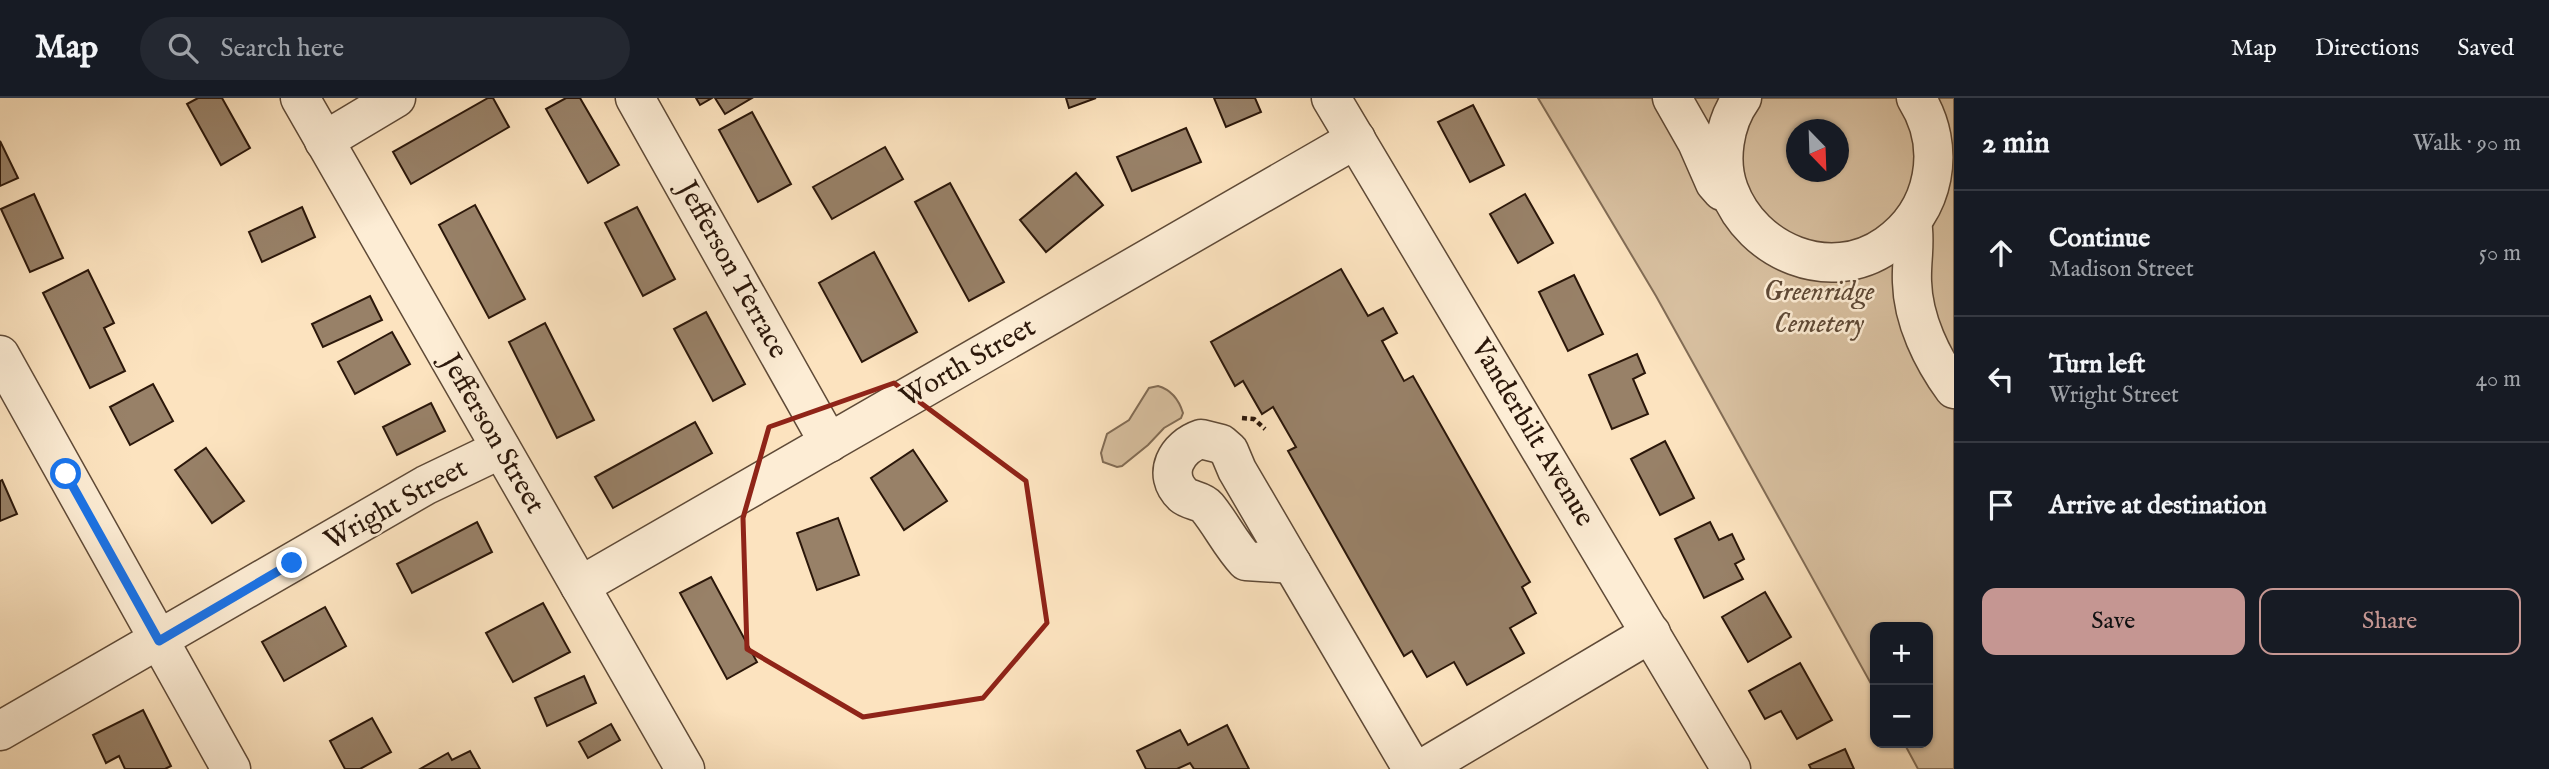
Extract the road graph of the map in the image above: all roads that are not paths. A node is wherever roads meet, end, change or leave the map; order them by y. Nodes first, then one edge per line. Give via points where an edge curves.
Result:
1 (300, 98) edge
2 (396, 98) edge
3 (635, 98) edge
4 (1331, 98) edge
5 (1672, 98) edge
6 (1742, 98) edge
7 (1916, 98) edge
8 (1356, 139) junction
9 (324, 141) junction
10 (1735, 206) junction
11 (1912, 222) junction
12 (0, 355) edge
13 (1954, 389) edge
14 (829, 443) junction
15 (501, 449) junction
16 (1292, 564) dead end
17 (580, 586) junction
18 (1651, 633) junction
19 (159, 641) junction
20 (0, 731) edge
21 (231, 769) edge
22 (685, 769) edge
23 (1731, 769) edge

1 - 9 street, Jefferson Street
2 - 9 street
3 - 14 street, Jefferson Terrace
4 - 8 street, Vanderbilt Avenue
5 - 10 street via 1715,183
6 - 10 street via 1727,129 1723,155
7 - 11 street via 1931,129 1934,168
8 - 14 street, Worth Street
8 - 18 street, Vanderbilt Avenue
9 - 15 street, Jefferson Street
10 - 11 street via 1756,234 1785,253 1819,262 1854,259 1886,246
11 - 13 street via 1914,303 1927,341
12 - 19 street
14 - 17 street, Worth Street
15 - 17 street, Jefferson Street
15 - 19 street, Wright Street via 426,485
16 - 18 street via 1410,765 1417,768
17 - 22 street, Jefferson Street
18 - 23 street, Vanderbilt Avenue
19 - 20 street, Wright Street
19 - 21 street

